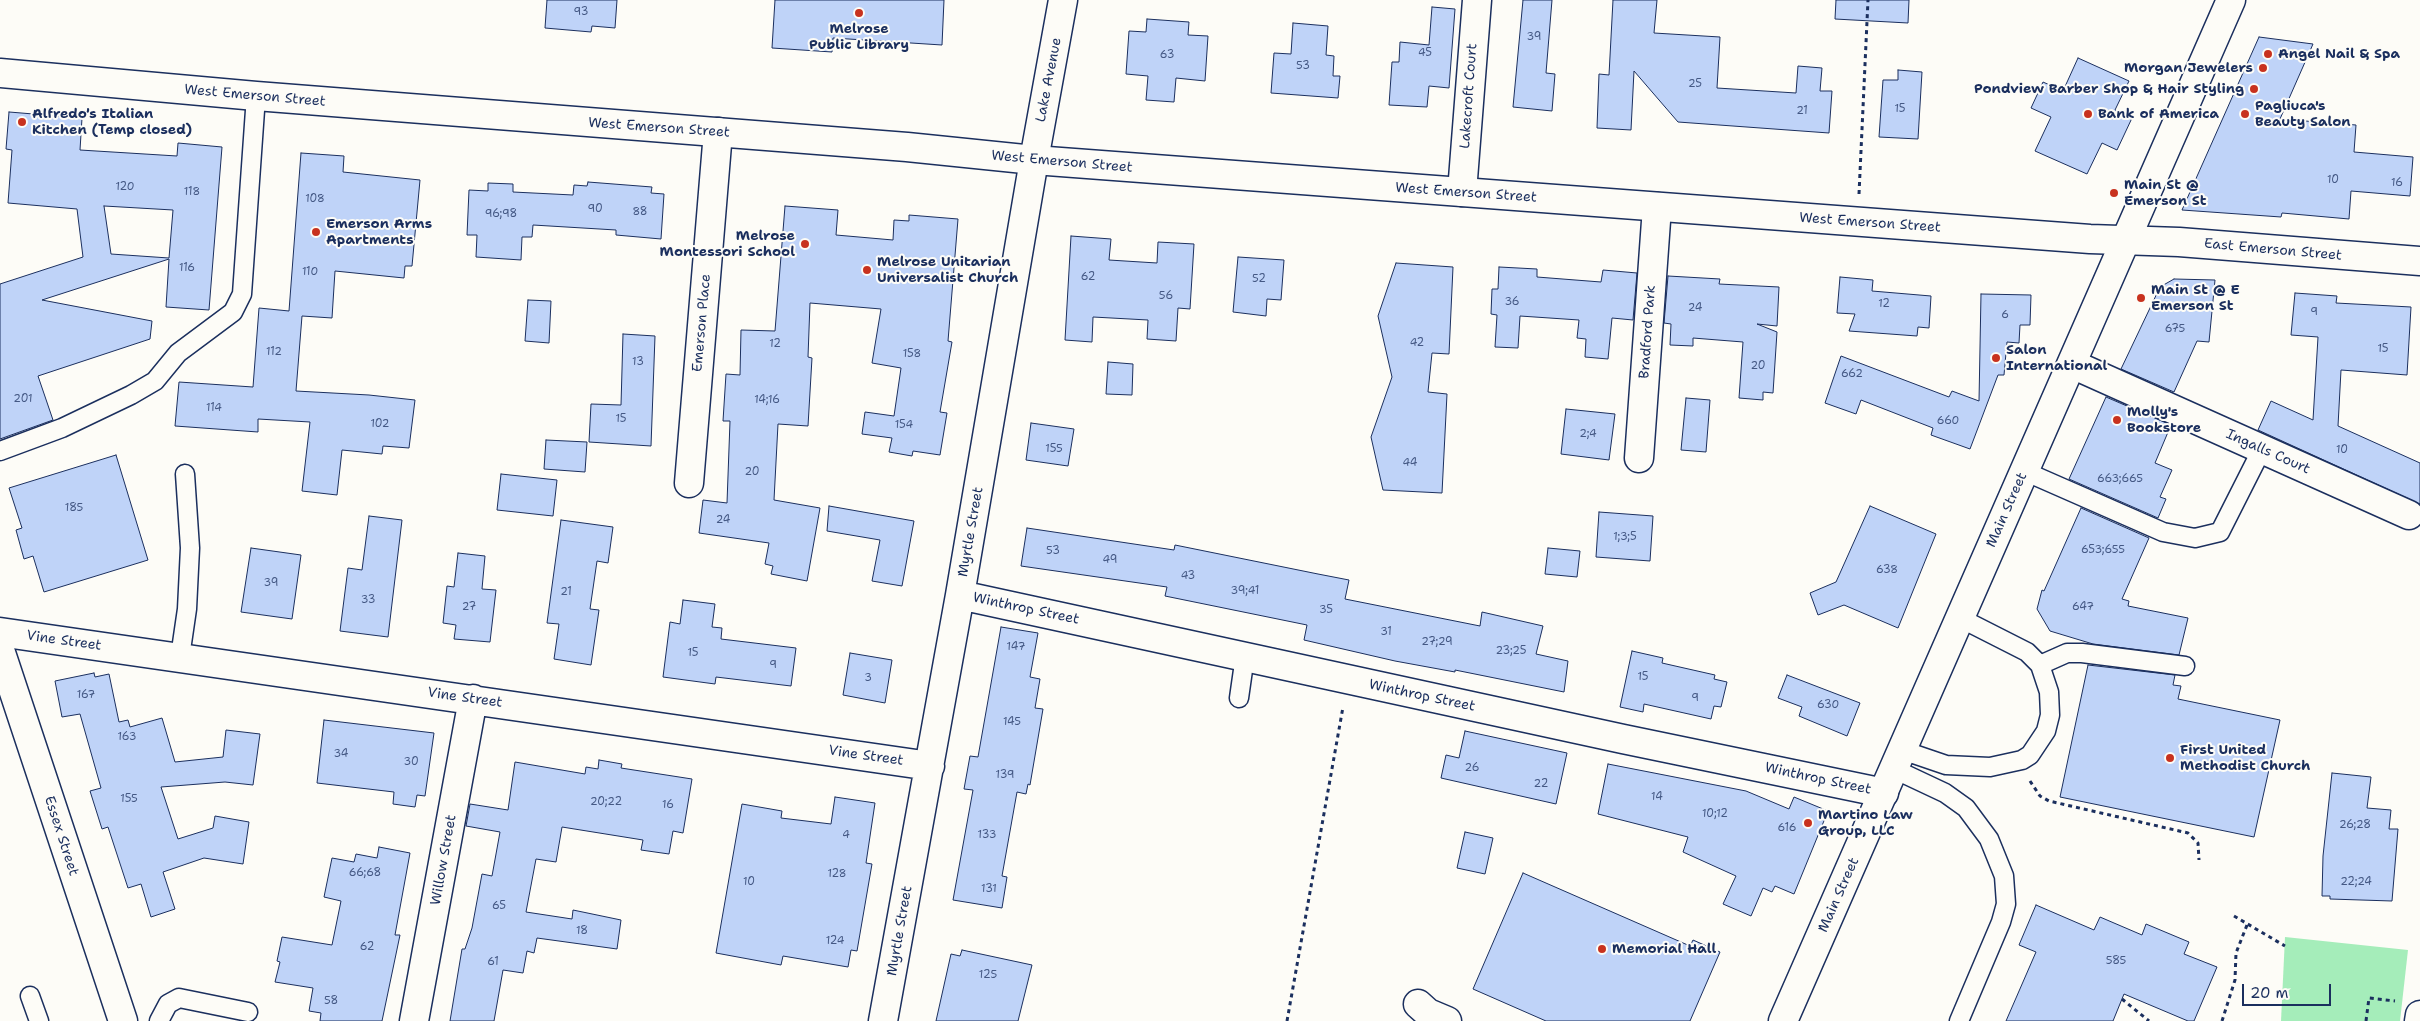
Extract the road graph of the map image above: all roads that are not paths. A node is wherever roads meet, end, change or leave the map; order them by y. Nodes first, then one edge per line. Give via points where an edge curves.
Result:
1 (1064, 0) edge
2 (1477, 0) edge
3 (2231, 0) edge
4 (0, 73) edge
5 (256, 96) junction
6 (718, 132) junction
7 (1034, 160) junction
8 (1462, 192) junction
9 (1657, 207) junction
10 (2126, 241) junction
11 (2420, 261) edge
12 (2072, 364) junction
13 (2262, 450) junction
14 (0, 451) edge
15 (1639, 458) dead end
16 (2024, 471) junction
17 (185, 474) dead end
18 (689, 483) dead end
19 (2409, 515) dead end
20 (960, 595) junction
21 (1960, 618) junction
22 (0, 632) edge
23 (0, 650) edge
24 (1245, 656) junction
25 (180, 657) junction
26 (2040, 665) junction
27 (2185, 666) dead end
28 (1239, 698) dead end
29 (473, 699) junction
30 (930, 766) junction
31 (1894, 771) junction
32 (30, 996) dead end
33 (1418, 1004) dead end
34 (248, 1012) dead end
35 (39, 1021) edge
36 (123, 1021) edge
37 (158, 1021) edge
38 (414, 1021) edge
39 (883, 1021) edge
40 (1448, 1021) edge
41 (1783, 1021) edge
42 (1959, 1021) edge

1 - 7 street, Lake Avenue
2 - 8 street, Lakecroft Court
3 - 10 street, Main Street
4 - 5 street, West Emerson Street
5 - 6 street, West Emerson Street
5 - 14 lane via 242,294 233,312 178,353 155,380 131,395 44,436
6 - 7 street, West Emerson Street
6 - 18 street, Emerson Place
7 - 8 street, West Emerson Street
7 - 20 street, Myrtle Street
8 - 9 street, West Emerson Street
9 - 10 street, West Emerson Street
9 - 15 street, Bradford Park
10 - 11 street, East Emerson Street via 2179,242
10 - 12 street, Main Street
12 - 13 street, Ingalls Court
12 - 16 street, Main Street
13 - 16 lane via 2220,532 2195,538 2163,532
13 - 19 street, Ingalls Court
16 - 21 street, Main Street
17 - 25 lane via 190,548
20 - 24 street, Winthrop Street
20 - 30 street, Myrtle Street
21 - 26 lane via 2027,652
21 - 31 street, Main Street
22 - 25 street, Vine Street
23 - 36 street, Essex Street
24 - 28 lane
24 - 31 street, Winthrop Street via 1623,740
25 - 29 street, Vine Street
26 - 27 lane via 2067,653 2082,653
26 - 31 lane via 2049,692 2050,715 2046,731 2030,755 1990,767 1946,765
29 - 30 street, Vine Street
29 - 38 street, Willow Street
30 - 39 street, Myrtle Street
31 - 41 street, Main Street
31 - 42 lane via 1945,793 1966,808 1989,840 2004,876 2006,904 2001,922
32 - 35 lane
33 - 40 street via 1428,1013
34 - 37 lane via 180,998 168,1004

